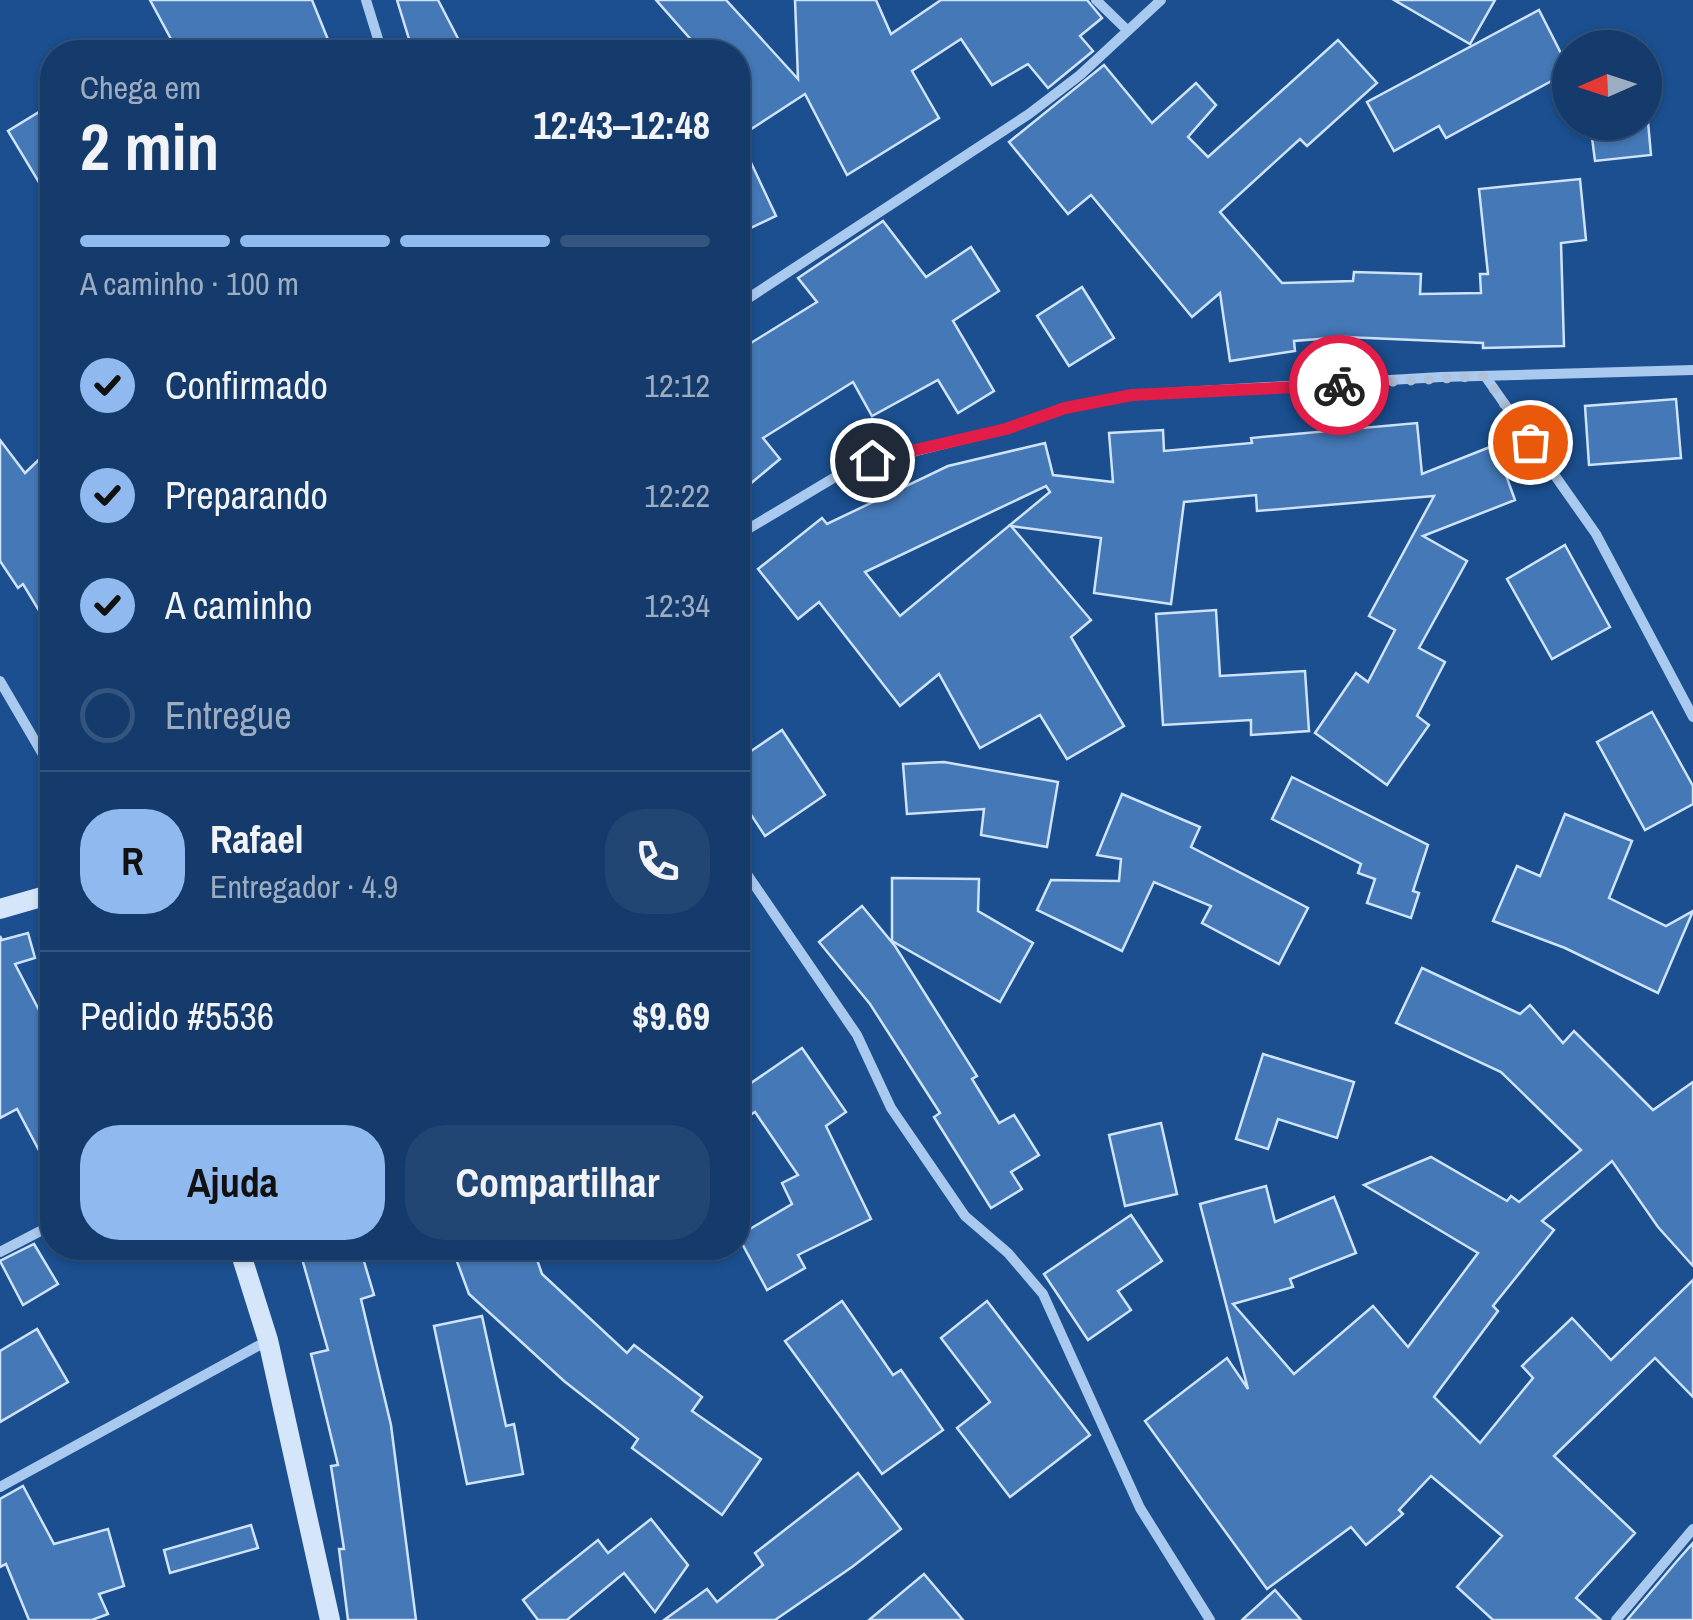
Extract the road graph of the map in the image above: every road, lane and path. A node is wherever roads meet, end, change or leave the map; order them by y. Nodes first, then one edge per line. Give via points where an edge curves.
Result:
1 (366, 0) edge
2 (1096, 0) edge
3 (1161, 0) edge
4 (1127, 30) junction
5 (378, 40) edge
6 (750, 296) edge
7 (1693, 370) edge
8 (1485, 376) junction
9 (750, 527) edge
10 (0, 681) edge
11 (1693, 717) edge
12 (40, 749) edge
13 (750, 878) edge
14 (40, 897) edge
15 (0, 909) edge
16 (40, 1231) edge
17 (0, 1252) edge
18 (243, 1260) edge
19 (268, 1340) junction
20 (0, 1486) edge
21 (1693, 1529) edge
22 (330, 1620) edge
23 (1210, 1620) edge
24 (1616, 1620) edge

1 - 5 street
2 - 4 street
3 - 4 street
4 - 6 street via 1029,114
7 - 8 street
8 - 9 street via 1132,395 1065,408 852,467
8 - 11 street via 1596,534
10 - 12 street
13 - 23 street via 836,1002 891,1108 965,1216 1043,1294 1140,1508
14 - 15 main road
16 - 17 street
18 - 19 main road
19 - 20 street
19 - 22 main road
21 - 24 street

